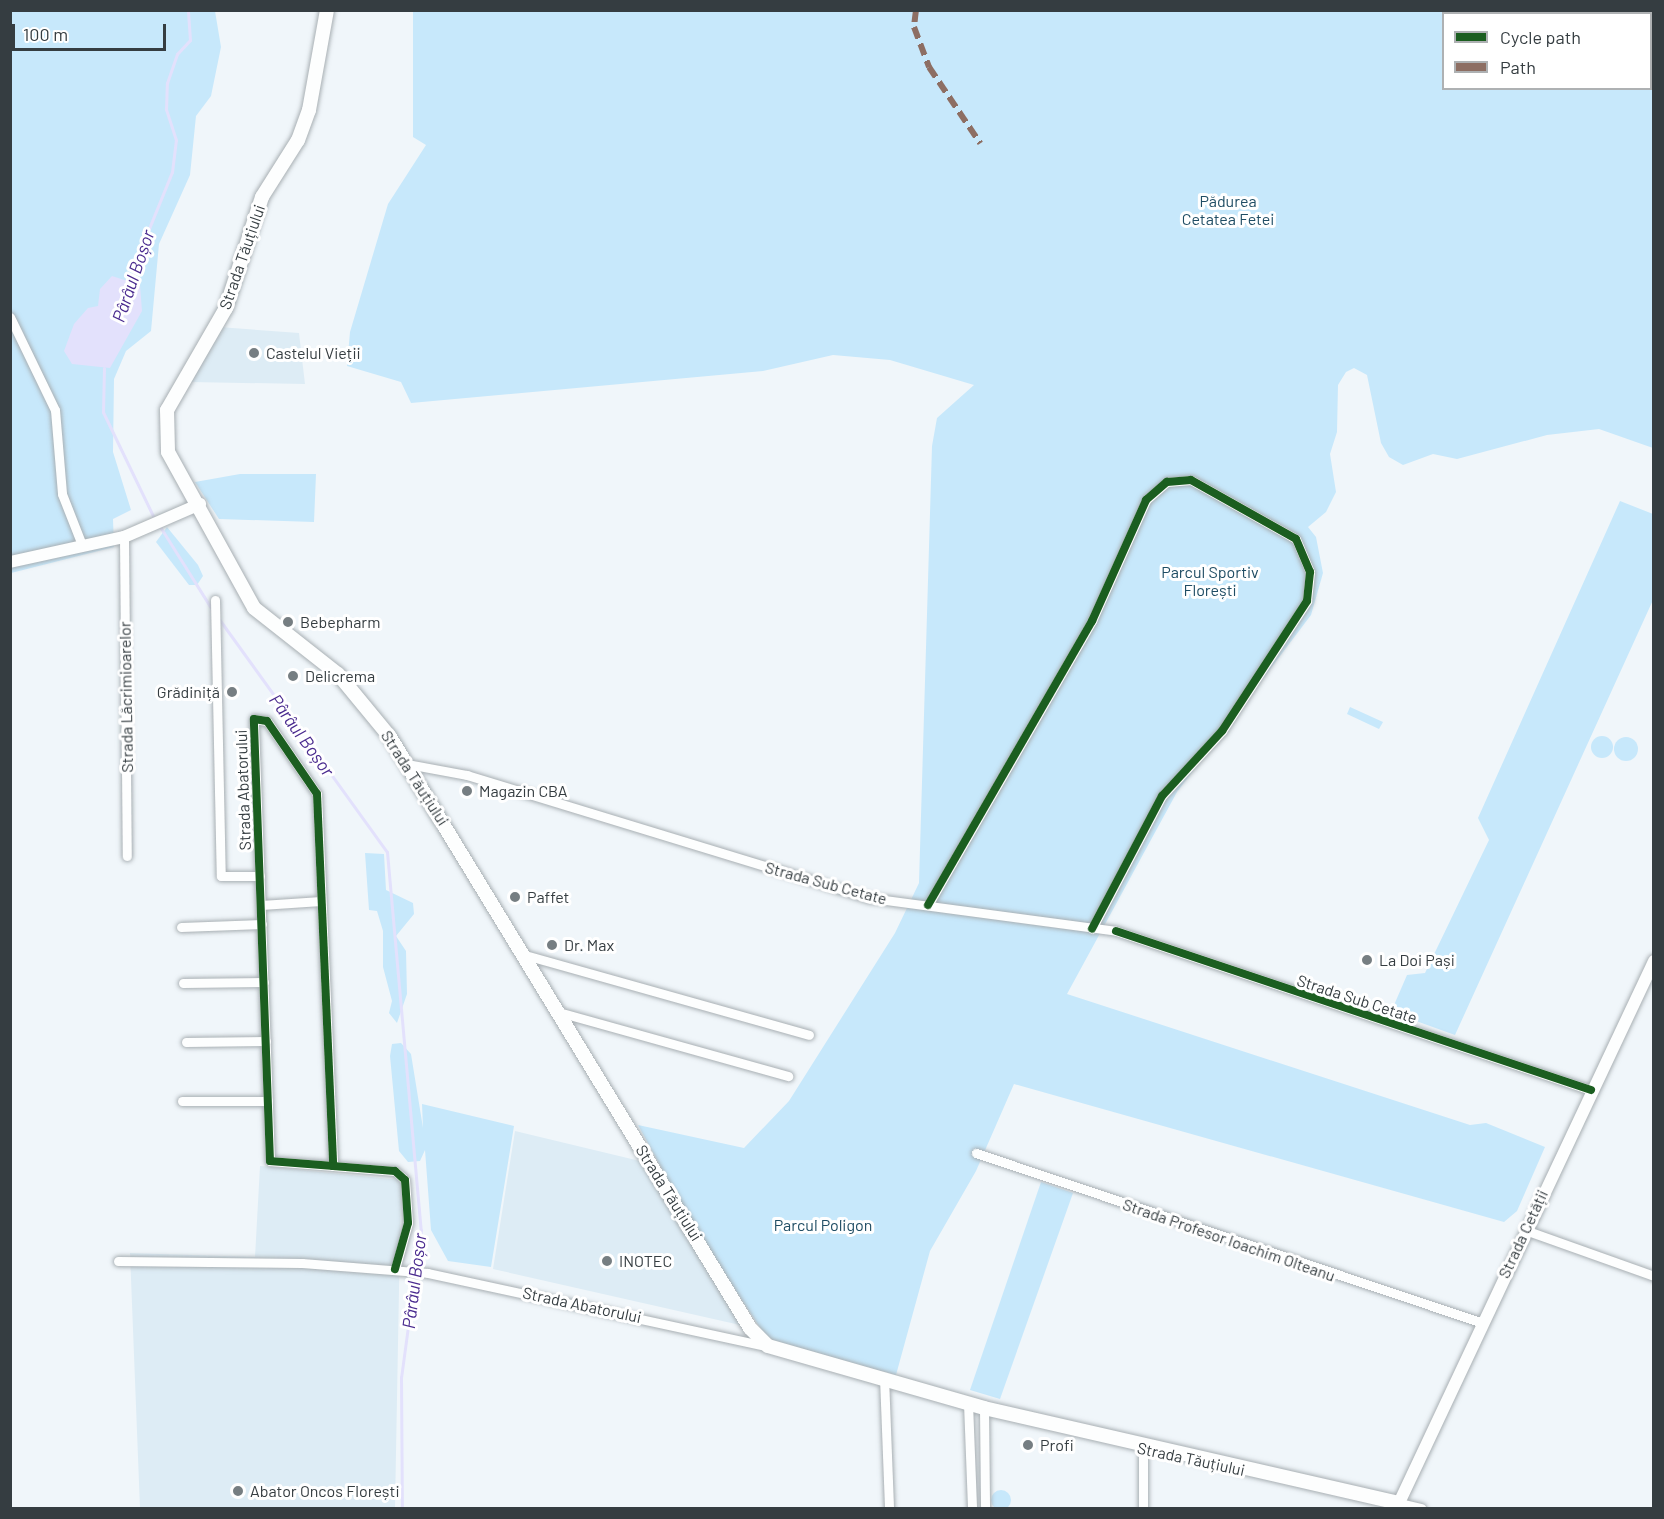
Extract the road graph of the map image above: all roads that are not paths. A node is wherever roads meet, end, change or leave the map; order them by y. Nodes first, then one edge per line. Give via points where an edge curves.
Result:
1 (327, 10) edge
2 (10, 316) edge
3 (203, 509) junction
4 (124, 537) junction
5 (82, 545) junction
6 (10, 562) edge
7 (214, 600) dead end
8 (407, 764) junction
9 (128, 856) dead end
10 (260, 876) junction
11 (321, 901) junction
12 (261, 905) junction
13 (928, 905) junction
14 (262, 924) junction
15 (181, 927) dead end
16 (1092, 928) junction
17 (525, 955) junction
18 (1653, 961) edge
19 (264, 982) junction
20 (183, 983) dead end
21 (562, 1013) junction
22 (809, 1035) dead end
23 (266, 1041) junction
24 (186, 1042) dead end
25 (788, 1076) dead end
26 (1591, 1090) junction
27 (182, 1101) dead end
28 (268, 1101) junction
29 (976, 1153) dead end
30 (333, 1166) junction
31 (1525, 1230) junction
32 (118, 1261) dead end
33 (395, 1269) junction
34 (1653, 1276) edge
35 (1483, 1323) junction
36 (768, 1346) junction
37 (884, 1377) junction
38 (968, 1403) junction
39 (984, 1408) junction
40 (1143, 1449) junction
41 (1399, 1506) edge
42 (889, 1509) edge
43 (972, 1509) edge
44 (985, 1509) edge
45 (1143, 1509) edge
46 (1421, 1509) edge

1 - 3 main road, Strada Tăuțiului via 315,84 298,140 262,197 226,308 164,418 173,464
2 - 5 street via 56,410 62,494
3 - 4 street via 187,511
3 - 8 main road, Strada Tăuțiului via 254,608 352,689
4 - 5 street
4 - 9 street, Strada Lăcrimioarelor
5 - 6 street
7 - 10 street, Strada Abatorului via 221,876
8 - 13 street, Strada Sub Cetate via 467,775 870,898
8 - 17 main road, Strada Tăuțiului
10 - 11 street, Strada Abatorului via 254,720 267,721 317,794
10 - 12 street, Strada Abatorului
11 - 12 street
11 - 30 street, Strada Abatorului
12 - 14 street, Strada Abatorului
13 - 16 street, Strada Sub Cetate
13 - 16 street via 1092,621 1146,500 1167,482 1191,480 1296,539 1307,560 1308,601 1221,731 1162,796
14 - 15 street
14 - 19 street, Strada Abatorului
16 - 26 street, Strada Sub Cetate via 1116,931
17 - 21 main road, Strada Tăuțiului
17 - 22 street
18 - 26 street, Strada Cetății
19 - 20 street
19 - 23 street, Strada Abatorului
21 - 25 street
21 - 36 main road, Strada Tăuțiului via 750,1328
23 - 24 street
23 - 28 street, Strada Abatorului
26 - 31 street, Strada Cetății
27 - 28 street
28 - 30 street, Strada Abatorului via 270,1161
29 - 35 street, Strada Profesor Ioachim Olteanu
30 - 33 street, Strada Abatorului via 394,1171 405,1180 408,1223
31 - 34 street
31 - 35 street, Strada Cetății
32 - 33 street, Strada Abatorului
33 - 36 street, Strada Abatorului
35 - 41 street, Strada Cetății
36 - 37 main road, Strada Tăuțiului
37 - 38 main road, Strada Tăuțiului
37 - 42 street
38 - 39 main road, Strada Tăuțiului
38 - 43 street
39 - 40 main road, Strada Tăuțiului
39 - 44 street
40 - 41 main road, Strada Tăuțiului
40 - 45 street
41 - 46 street

